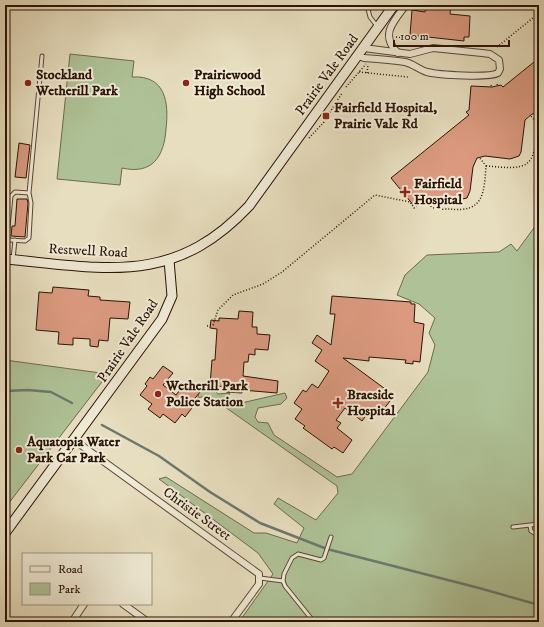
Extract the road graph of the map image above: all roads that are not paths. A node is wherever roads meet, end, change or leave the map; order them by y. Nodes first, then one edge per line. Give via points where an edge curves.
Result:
1 (367, 5) edge
2 (394, 5) edge
3 (406, 5) edge
4 (378, 28) junction
5 (364, 48) junction
6 (398, 53) junction
7 (42, 56) dead end
8 (358, 56) junction
9 (30, 193) junction
10 (5, 208) edge
11 (10, 209) junction
12 (15, 240) junction
13 (9, 260) edge
14 (169, 260) junction
15 (74, 440) junction
16 (539, 524) edge
17 (530, 526) junction
18 (513, 527) dead end
19 (5, 533) edge
20 (539, 536) edge
21 (331, 537) dead end
22 (260, 578) junction
23 (283, 581) junction
24 (83, 605) edge
25 (124, 605) edge
26 (72, 622) edge
27 (148, 622) edge
28 (231, 622) edge
29 (314, 622) edge

1 - 4 lane via 370,17
2 - 4 main road, Prairie Vale Road
3 - 6 street via 388,32 392,47
4 - 5 main road, Prairie Vale Road
5 - 6 street
5 - 8 main road, Prairie Vale Road
6 - 8 street via 416,54 432,48 490,54 499,60 500,69 498,73 489,76 426,72 404,62
7 - 9 lane
8 - 14 main road, Prairie Vale Road via 249,206 233,223 211,239
9 - 11 lane via 13,193 10,196
9 - 12 lane via 28,238 25,241
10 - 11 lane
11 - 12 lane via 7,237
12 - 13 lane
13 - 14 main road, Restwell Road via 113,268
14 - 15 main road, Prairie Vale Road via 173,290 167,310
15 - 19 main road, Prairie Vale Road
15 - 22 street, Christie Street via 259,574
16 - 17 lane
17 - 18 lane
17 - 20 lane via 531,531
21 - 23 lane via 321,560 298,554 292,558
22 - 23 lane
22 - 28 street via 260,584
23 - 29 lane
24 - 26 street
25 - 27 street

